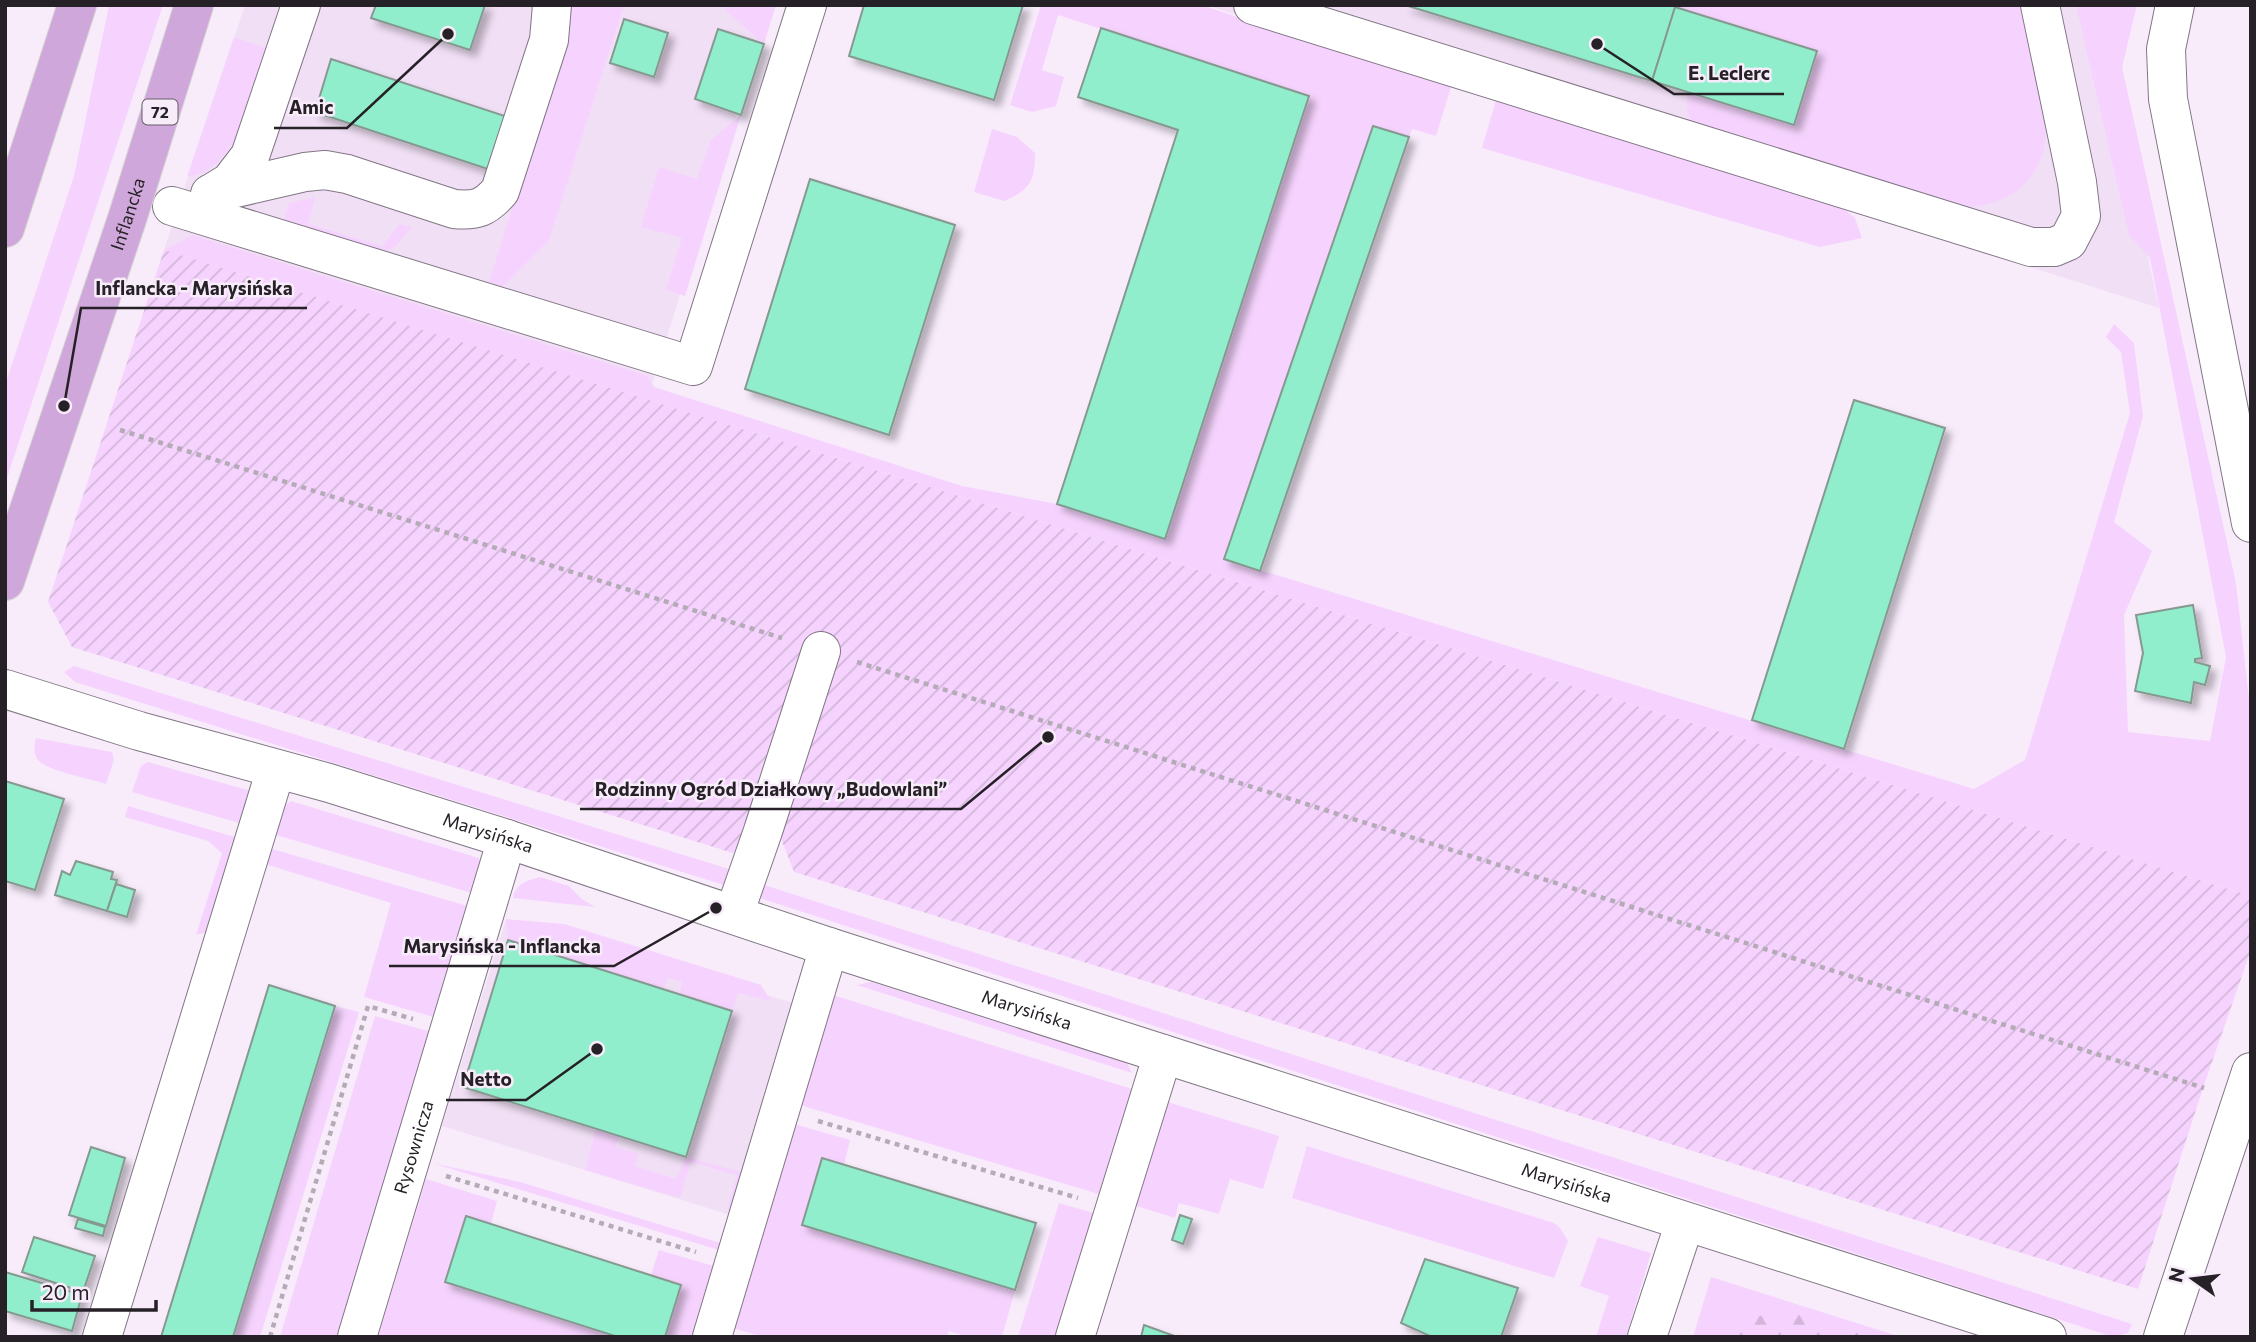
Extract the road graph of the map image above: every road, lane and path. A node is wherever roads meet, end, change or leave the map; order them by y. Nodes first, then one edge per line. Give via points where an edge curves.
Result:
1 (77, 5) edge
2 (194, 5) edge
3 (301, 5) edge
4 (552, 5) edge
5 (807, 5) edge
6 (1254, 5) edge
7 (2040, 5) edge
8 (2175, 5) edge
9 (210, 194) junction
10 (172, 206) junction
11 (127, 219) junction
12 (5, 228) edge
13 (120, 430) dead end
14 (2251, 523) edge
15 (5, 581) edge
16 (821, 651) junction
17 (5, 690) edge
18 (276, 769) junction
19 (507, 839) junction
20 (734, 914) junction
21 (829, 947) junction
22 (368, 1006) dead end
23 (1163, 1054) junction
24 (2245, 1087) edge
25 (781, 1109) junction
26 (408, 1164) junction
27 (1115, 1209) junction
28 (1685, 1222) junction
29 (734, 1264) junction
30 (102, 1337) edge
31 (270, 1337) edge
32 (357, 1337) edge
33 (712, 1337) edge
34 (1075, 1337) edge
35 (1647, 1337) edge
36 (2046, 1337) edge
37 (2163, 1337) edge

1 - 12 main road
2 - 11 main road, Inflancka / 72
3 - 9 street via 250,156 230,182
4 - 9 street via 549,40 500,191 488,205 471,211 454,209 325,170
5 - 10 street via 693,366
6 - 7 street via 2031,247 2054,247 2068,241 2081,216
8 - 14 street via 2166,49 2168,99
9 - 10 street
10 - 11 street
11 - 15 main road, Inflancka / 72
13 - 16 path
16 - 20 street
16 - 24 path via 2203,1088
17 - 18 street, Marysińska
18 - 19 street, Marysińska
18 - 30 street
19 - 20 street, Marysińska
19 - 26 street, Rysownicza
20 - 21 street, Marysińska
21 - 23 street, Marysińska
21 - 25 street
22 - 31 path
23 - 27 street
23 - 28 street, Marysińska
24 - 37 street
25 - 27 path
25 - 29 street
26 - 29 path
26 - 32 street, Rysownicza
27 - 34 street
28 - 35 street
28 - 36 street, Marysińska
29 - 33 street

